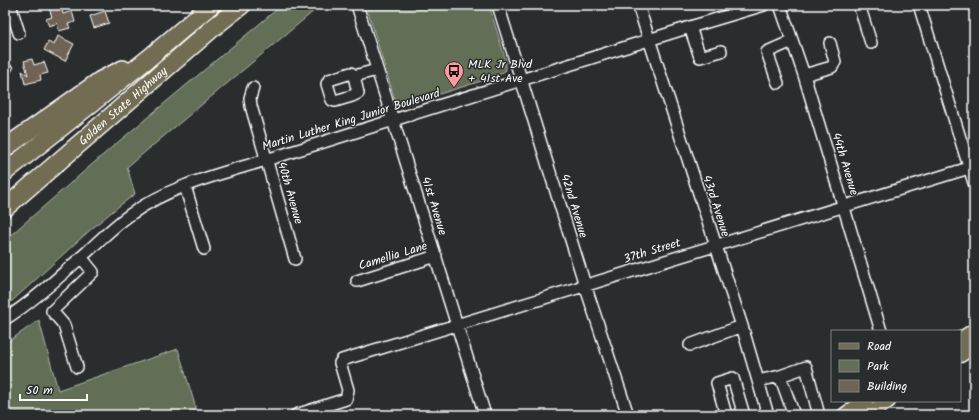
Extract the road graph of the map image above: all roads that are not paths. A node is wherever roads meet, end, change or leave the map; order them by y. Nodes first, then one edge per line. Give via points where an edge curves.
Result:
1 (10, 5) edge
2 (211, 5) edge
3 (242, 5) edge
4 (357, 5) edge
5 (498, 5) edge
6 (638, 5) edge
7 (764, 5) edge
8 (780, 5) edge
9 (859, 5) edge
10 (919, 5) edge
11 (690, 27) junction
12 (19, 33) dead end
13 (649, 40) junction
14 (792, 41) junction
15 (830, 43) dead end
16 (871, 43) dead end
17 (721, 51) dead end
18 (149, 58) junction
19 (378, 70) junction
20 (804, 75) junction
21 (354, 76) dead end
22 (521, 80) junction
23 (778, 83) dead end
24 (253, 88) dead end
25 (394, 121) junction
26 (5, 148) edge
27 (266, 160) junction
28 (969, 168) junction
29 (5, 172) edge
30 (974, 183) edge
31 (184, 186) junction
32 (844, 205) junction
33 (5, 208) edge
34 (716, 245) junction
35 (204, 249) dead end
36 (436, 256) junction
37 (81, 257) junction
38 (296, 259) dead end
39 (357, 281) dead end
40 (585, 285) junction
41 (5, 319) edge
42 (458, 325) junction
43 (742, 326) junction
44 (881, 330) edge
45 (970, 337) edge
46 (690, 345) dead end
47 (961, 353) edge
48 (77, 367) dead end
49 (780, 376) junction
50 (758, 381) junction
51 (864, 402) edge
52 (886, 402) edge
53 (296, 415) edge
54 (485, 415) edge
55 (628, 415) edge
56 (726, 415) edge
57 (744, 415) edge
58 (768, 415) edge
59 (794, 415) edge
60 (820, 415) edge
61 (845, 415) edge
62 (867, 415) edge

1 - 12 street
2 - 18 highway, Golden State Highway
3 - 33 highway, Golden State Highway
4 - 19 street, 41st Avenue
5 - 22 street, 42nd Avenue
6 - 13 street, 43rd Avenue
7 - 11 street, Martin Luther King Junior Boulevard
8 - 14 street, 44th Avenue
9 - 16 street
10 - 28 street
11 - 13 street, Martin Luther King Junior Boulevard
11 - 17 street via 700,57
13 - 22 street, Martin Luther King Junior Boulevard
13 - 34 street, 43rd Avenue
14 - 20 street, 44th Avenue
14 - 23 street via 767,52
15 - 20 street via 835,62 832,67
18 - 26 highway via 101,80
18 - 29 highway, Golden State Highway
19 - 21 street
19 - 25 street, 41st Avenue
20 - 32 street, 44th Avenue
22 - 25 street, Martin Luther King Junior Boulevard
22 - 40 street, 42nd Avenue
24 - 27 street, 40th Avenue via 251,106
25 - 27 street, Martin Luther King Junior Boulevard
25 - 36 street, 41st Avenue
27 - 31 street, Martin Luther King Junior Boulevard
27 - 38 street, 40th Avenue
28 - 30 street
28 - 32 street, 37th Street
31 - 35 street
31 - 37 street, Martin Luther King Junior Boulevard via 151,201 131,214
32 - 34 street, 37th Street
32 - 44 street, 44th Avenue
34 - 40 street, 37th Street
34 - 43 street, 43rd Avenue
36 - 39 street, Camellia Lane
36 - 42 street, 41st Avenue
37 - 41 street, Martin Luther King Junior Boulevard via 30,302
37 - 48 street via 93,272 52,310 64,325
40 - 42 street, 37th Street
40 - 55 street, 42nd Avenue
42 - 53 street, 37th Street via 342,360 340,363 348,390 346,399
42 - 54 street, 41st Avenue
43 - 46 street
43 - 50 street, 43rd Avenue
45 - 47 main road
49 - 50 street
49 - 59 street
49 - 60 street via 806,368
50 - 58 street, 43rd Avenue
51 - 61 main road
52 - 62 main road
56 - 57 street via 717,383 733,378

